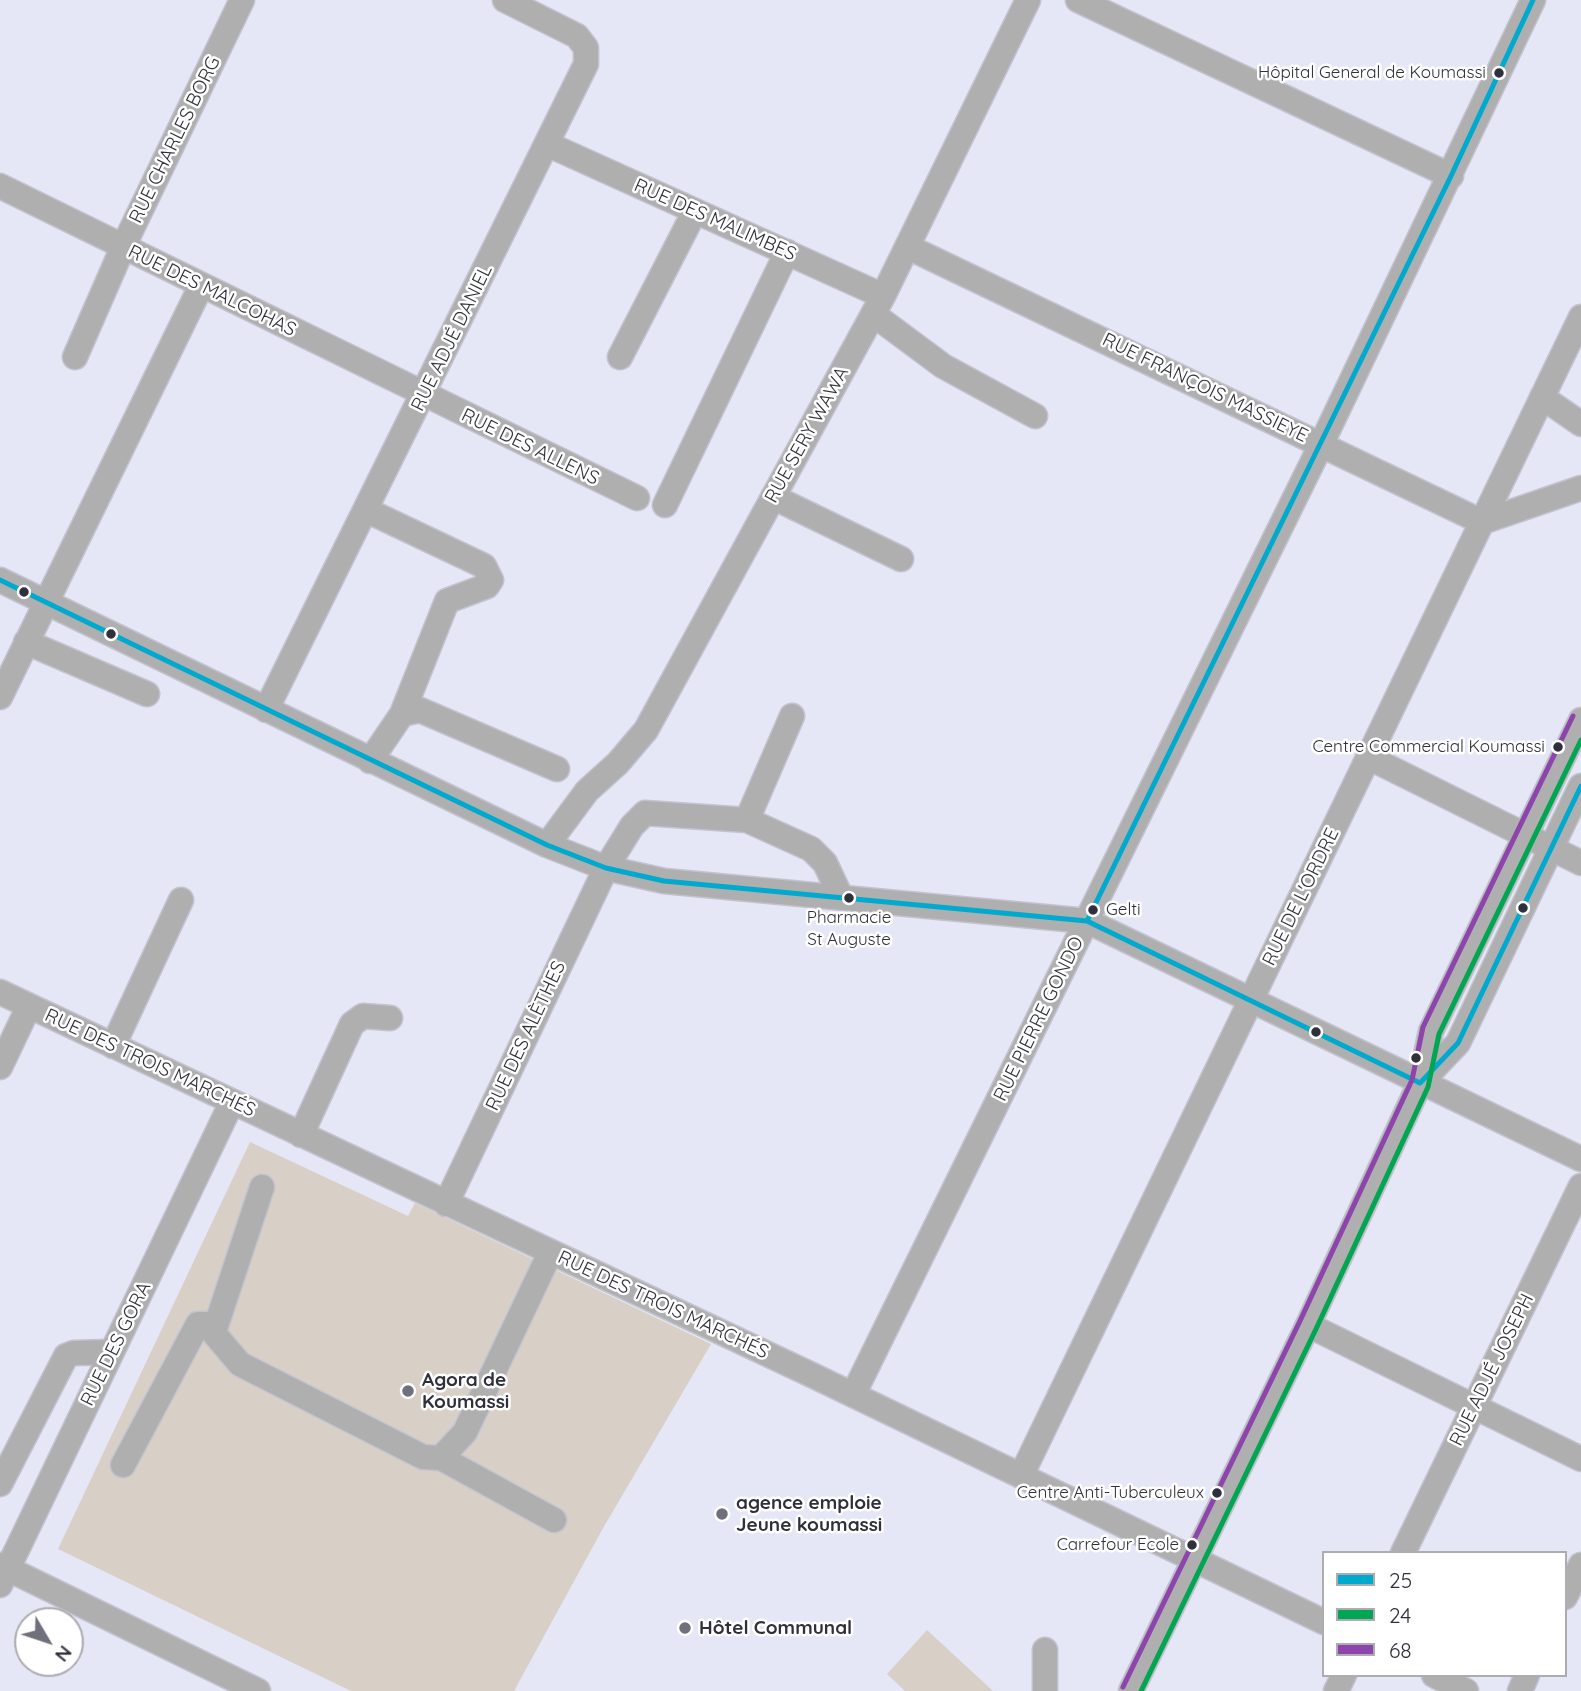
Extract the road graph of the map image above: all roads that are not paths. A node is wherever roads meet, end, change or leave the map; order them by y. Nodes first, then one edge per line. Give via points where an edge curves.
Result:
1 (242, 0) edge
2 (505, 0) edge
3 (1078, 0) edge
4 (1533, 0) edge
5 (1025, 1) edge
6 (547, 144) junction
7 (1451, 176) junction
8 (0, 186) edge
9 (695, 211) junction
10 (123, 247) junction
11 (908, 247) junction
12 (787, 253) junction
13 (201, 286) junction
14 (878, 305) junction
15 (1581, 317) edge
16 (620, 357) dead end
17 (75, 358) dead end
18 (424, 395) junction
19 (1542, 397) junction
20 (1035, 416) dead end
21 (1581, 424) edge
22 (1321, 444) junction
23 (1581, 488) edge
24 (773, 497) junction
25 (637, 498) dead end
26 (665, 505) dead end
27 (366, 510) junction
28 (1482, 522) junction
29 (901, 559) dead end
30 (0, 580) edge
31 (46, 602) junction
32 (123, 640) junction
33 (26, 642) junction
34 (104, 677) junction
35 (147, 694) dead end
36 (0, 698) edge
37 (266, 710) junction
38 (402, 715) junction
39 (792, 716) dead end
40 (1581, 720) edge
41 (1368, 757) junction
42 (370, 761) junction
43 (557, 769) dead end
44 (1581, 786) edge
45 (747, 820) junction
46 (1526, 835) junction
47 (547, 845) junction
48 (1550, 848) junction
49 (1581, 863) edge
50 (606, 868) junction
51 (841, 897) junction
52 (181, 900) dead end
53 (1087, 921) junction
54 (0, 992) edge
55 (1250, 1001) junction
56 (29, 1006) junction
57 (390, 1018) dead end
58 (113, 1046) junction
59 (0, 1067) edge
60 (1420, 1083) junction
61 (232, 1102) junction
62 (301, 1135) junction
63 (1581, 1159) edge
64 (1581, 1186) edge
65 (262, 1188) dead end
66 (446, 1204) junction
67 (550, 1253) junction
68 (1308, 1325) junction
69 (214, 1332) junction
70 (111, 1352) junction
71 (853, 1395) junction
72 (1474, 1406) junction
73 (441, 1458) junction
74 (1581, 1459) edge
75 (123, 1465) dead end
76 (1021, 1476) junction
77 (0, 1484) edge
78 (554, 1520) dead end
79 (1404, 1551) edge
80 (1195, 1559) junction
81 (1581, 1565) edge
82 (3, 1573) edge
83 (1567, 1593) edge
84 (1322, 1621) edge
85 (1045, 1650) dead end
86 (1438, 1677) edge
87 (258, 1691) edge
88 (1045, 1691) edge
89 (1130, 1691) edge
90 (1466, 1691) edge

1 - 10 street, RUE CHARLES BORG
2 - 6 street, RUE ADJÉ DANIEL via 577,36 586,48 586,64
3 - 7 street
4 - 7 street, RUE PIERRE GONDO
5 - 11 street, RUE SERY WAWA
6 - 9 street, RUE DES MALIMBES
6 - 18 street, RUE ADJÉ DANIEL
7 - 22 street, RUE PIERRE GONDO
8 - 10 street, RUE DES MALCOHAS
9 - 12 street, RUE DES MALIMBES
9 - 16 street
10 - 13 street, RUE DES MALCOHAS
10 - 17 street, RUE CHARLES BORG
11 - 14 street, RUE SERY WAWA
11 - 22 street, RUE FRANÇOIS MASSIEYE
12 - 14 street, RUE DES MALIMBES
12 - 26 street
13 - 18 street, RUE DES MALCOHAS
13 - 31 street
14 - 20 street, RUE DES MALIMBES via 943,366
14 - 24 street, RUE SERY WAWA
15 - 19 street, RUE DE L'ORDRE
18 - 25 street, RUE DES ALLENS
18 - 27 street, RUE ADJÉ DANIEL
19 - 21 street
19 - 28 street, RUE DE L'ORDRE
22 - 28 street, RUE FRANÇOIS MASSIEYE
22 - 53 street, RUE PIERRE GONDO
23 - 28 street
24 - 29 street
24 - 47 street, RUE SERY WAWA via 646,730 587,791
27 - 37 street, RUE ADJÉ DANIEL
27 - 38 street via 484,566 491,580 487,586 447,601
28 - 41 street, RUE DE L'ORDRE
30 - 31 street
31 - 32 street
31 - 33 street
32 - 34 street
32 - 37 street
33 - 34 street
33 - 36 street
34 - 35 street
37 - 42 street
38 - 42 street
38 - 43 street via 420,710
39 - 45 street
40 - 46 street
41 - 46 street
41 - 55 street, RUE DE L'ORDRE
42 - 47 street
44 - 48 street
45 - 50 street, RUE DES ALÈTHES via 645,813
45 - 51 street via 811,849 825,863
46 - 48 street
46 - 60 street via 1431,1031
47 - 50 street
48 - 49 street
48 - 60 street via 1458,1043
50 - 51 street via 664,881
50 - 66 street, RUE DES ALÈTHES
51 - 53 street
52 - 58 street
53 - 55 street
53 - 71 street, RUE PIERRE GONDO
54 - 56 street, RUE DES TROIS MARCHÉS
55 - 60 street
55 - 76 street, RUE DE L'ORDRE
56 - 58 street, RUE DES TROIS MARCHÉS
56 - 59 street
57 - 62 street via 363,1016 352,1024
58 - 61 street, RUE DES TROIS MARCHÉS
60 - 63 street
60 - 68 street
61 - 62 street, RUE DES TROIS MARCHÉS
61 - 70 street, RUE DES GORA
62 - 66 street, RUE DES TROIS MARCHÉS
64 - 72 street, RUE ADJÉ JOSEPH
65 - 69 street
66 - 67 street, RUE DES TROIS MARCHÉS
67 - 71 street, RUE DES TROIS MARCHÉS
67 - 73 street via 465,1432
68 - 72 street
68 - 80 street
69 - 73 street via 240,1364 423,1457
69 - 75 street via 206,1324 198,1324
70 - 77 street via 66,1356
70 - 82 street, RUE DES GORA
71 - 76 street, RUE DES TROIS MARCHÉS
72 - 74 street
72 - 79 street, RUE ADJÉ JOSEPH
73 - 78 street
76 - 80 street, RUE DES TROIS MARCHÉS
80 - 84 street, RUE DES TROIS MARCHÉS
80 - 89 street
81 - 83 street
82 - 87 street
85 - 88 street
86 - 90 street

